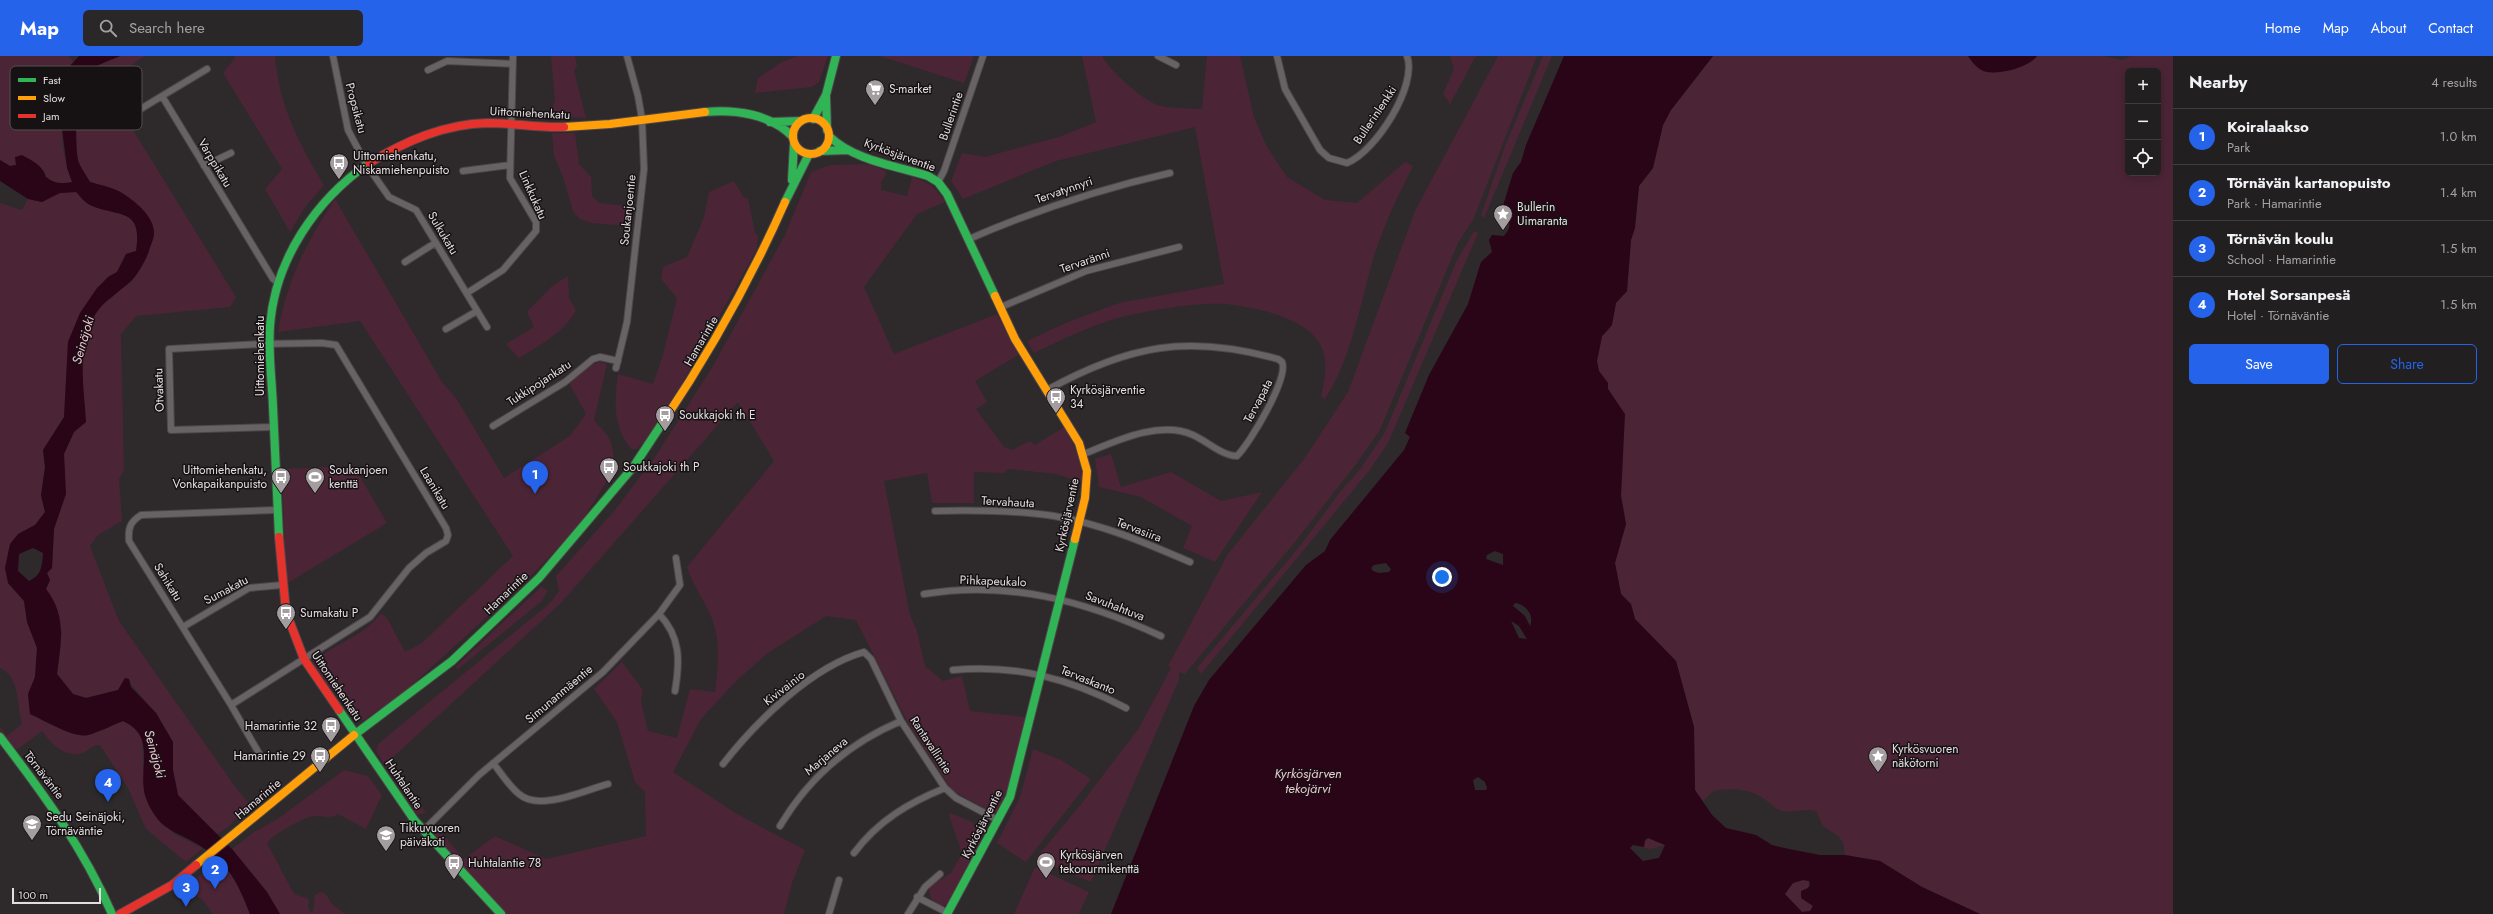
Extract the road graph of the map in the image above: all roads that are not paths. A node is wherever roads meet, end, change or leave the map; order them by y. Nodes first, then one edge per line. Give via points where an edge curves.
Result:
1 (332, 56) edge
2 (513, 56) edge
3 (626, 56) edge
4 (836, 56) edge
5 (983, 56) edge
6 (1158, 56) edge
7 (1277, 56) edge
8 (1407, 56) edge
9 (513, 64) junction
10 (1176, 64) dead end
11 (207, 69) dead end
12 (428, 70) dead end
13 (826, 95) junction
14 (162, 96) junction
15 (142, 109) edge
16 (642, 119) junction
17 (813, 119) junction
18 (801, 121) junction
19 (770, 122) junction
20 (512, 123) junction
21 (828, 133) junction
22 (794, 140) junction
23 (850, 150) junction
24 (820, 151) junction
25 (232, 153) dead end
26 (809, 154) junction
27 (366, 164) junction
28 (510, 165) junction
29 (204, 166) junction
30 (463, 172) dead end
31 (1170, 173) dead end
32 (938, 182) junction
33 (792, 185) junction
34 (969, 239) junction
35 (435, 243) junction
36 (1179, 247) dead end
37 (405, 262) dead end
38 (278, 282) junction
39 (467, 293) junction
40 (1000, 307) junction
41 (477, 311) junction
42 (487, 327) dead end
43 (446, 329) dead end
44 (270, 344) junction
45 (618, 361) junction
46 (616, 368) dead end
47 (1047, 390) junction
48 (493, 426) dead end
49 (274, 427) junction
50 (1084, 454) junction
51 (278, 510) junction
52 (935, 511) dead end
53 (1078, 522) junction
54 (676, 558) dead end
55 (1190, 562) dead end
56 (282, 585) junction
57 (924, 594) dead end
58 (1060, 598) junction
59 (659, 614) junction
60 (184, 627) junction
61 (1162, 636) dead end
62 (304, 659) junction
63 (871, 659) joint
64 (954, 670) dead end
65 (1041, 675) junction
66 (675, 691) dead end
67 (231, 705) junction
68 (1126, 708) dead end
69 (902, 721) junction
70 (356, 735) junction
71 (0, 737) edge
72 (260, 755) dead end
73 (494, 763) junction
74 (723, 764) dead end
75 (608, 784) dead end
76 (945, 788) junction
77 (998, 820) junction
78 (780, 826) dead end
79 (423, 831) junction
80 (854, 853) dead end
81 (940, 874) dead end
82 (839, 880) dead end
83 (918, 896) junction
84 (948, 913) edge
85 (112, 914) edge
86 (120, 914) edge
87 (501, 914) edge
88 (829, 914) edge
89 (908, 914) edge

1 - 27 street, Propsikatu via 348,130
2 - 9 street, Linkkukatu
3 - 16 street, Soukanjoentie
4 - 13 street
5 - 32 street, Bullerintie
6 - 10 street
7 - 8 street, Bullerinlenkki via 1286,89 1320,150 1329,158 1347,163 1365,152 1406,89 1410,74
9 - 12 street via 447,61
9 - 20 street, Linkkukatu
11 - 14 street
13 - 17 street
13 - 21 street
14 - 15 street
14 - 29 street, Varppikatu
16 - 19 street, Uittomiehenkatu via 725,110 741,112
16 - 20 street, Uittomiehenkatu via 569,128
16 - 45 street, Soukanjoentie via 644,169 627,322
17 - 18 street
17 - 21 street via 824,124
18 - 19 street, Uittomiehenkatu
18 - 22 street via 794,131
19 - 22 street, Uittomiehenkatu via 790,132
20 - 27 street, Uittomiehenkatu via 462,125 434,131 395,147
20 - 28 street, Linkkukatu
21 - 23 street, Kyrkösjärventie via 832,141
21 - 24 street via 828,142
22 - 26 street via 798,148
22 - 33 street, Hamarintie
23 - 24 street, Kyrkösjärventie
23 - 32 street, Kyrkösjärventie via 928,176
24 - 26 street
25 - 29 street
26 - 33 street, Hamarintie
27 - 35 street, Sulkukatu via 389,197 416,210
27 - 38 street, Uittomiehenkatu via 332,193 316,212 302,231
28 - 30 street
28 - 39 street, Linkkukatu via 510,178 536,222 536,231 503,270
29 - 38 street, Varppikatu via 273,279
31 - 34 street, Tervatynnyri via 1070,198
32 - 34 street, Kyrkösjärventie via 947,194
33 - 70 street, Hamarintie via 768,242 700,368 612,495 512,605 452,660
34 - 40 street, Kyrkösjärventie
35 - 37 street
35 - 39 street, Sulkukatu
36 - 40 street, Tervaränni via 1086,272
38 - 44 street, Uittomiehenkatu via 273,301
39 - 41 street, Sulkukatu
40 - 47 street, Kyrkösjärventie via 1020,349
41 - 42 street, Sulkukatu
41 - 43 street
44 - 49 street, Uittomiehenkatu
44 - 49 street, Otvakatu via 169,349 171,430
44 - 62 street, Laanikatu via 322,343 336,346 448,535 446,541 426,553 409,568 370,617
45 - 46 street, Soukanjoentie
45 - 48 street, Tukkipojankatu via 600,357 593,359 565,382
47 - 50 street, Kyrkösjärventie
47 - 50 street, Tervapata via 1100,363 1123,355 1172,346 1224,347 1248,351 1282,362 1284,374 1272,401 1237,456 1227,454 1193,435 1179,430 1164,429
49 - 51 street, Uittomiehenkatu
50 - 53 street, Kyrkösjärventie via 1088,483
51 - 56 street, Uittomiehenkatu
51 - 60 street, Sahikatu via 141,515 132,521 128,530 129,541
52 - 53 street, Tervahauta via 1025,513
53 - 55 street, Tervasiira via 1119,533
53 - 58 street, Kyrkösjärventie
54 - 59 street, Simunanmäentie via 680,585
56 - 60 street, Sumakatu via 249,588
56 - 62 street, Uittomiehenkatu via 291,626
57 - 58 street, Pihkapeukalo via 988,590
58 - 61 street, Savuhahtuva via 1111,614
58 - 65 street, Kyrkösjärventie
59 - 66 street via 671,627 678,647 680,664
59 - 73 street, Simunanmäentie via 585,688
60 - 67 street, Sahikatu
62 - 67 street
62 - 70 street, Uittomiehenkatu
63 - 69 street, Rantavallintie
63 - 74 street, Kivivainio via 864,652 857,654 801,687 752,729
64 - 65 street, Tervaskanto via 999,668
65 - 68 street, Tervaskanto via 1093,691
65 - 77 street, Kyrkösjärventie via 1015,780
67 - 72 street, Sahikatu
69 - 76 street, Rantavallintie
69 - 78 street, Marjaneva via 854,745 832,762 795,801
70 - 79 street, Huhtalantie
70 - 86 street, Hamarintie via 194,867 155,896
71 - 85 street, Törnäväntie via 72,833
73 - 75 street via 519,795 532,802 547,801
73 - 79 street, Simunanmäentie
76 - 77 street, Rantavallintie via 956,798
76 - 80 street via 898,810 865,838
77 - 84 street, Kyrkösjärventie
79 - 87 street, Huhtalantie
81 - 83 street via 925,886
82 - 88 street
83 - 84 street
83 - 89 street

